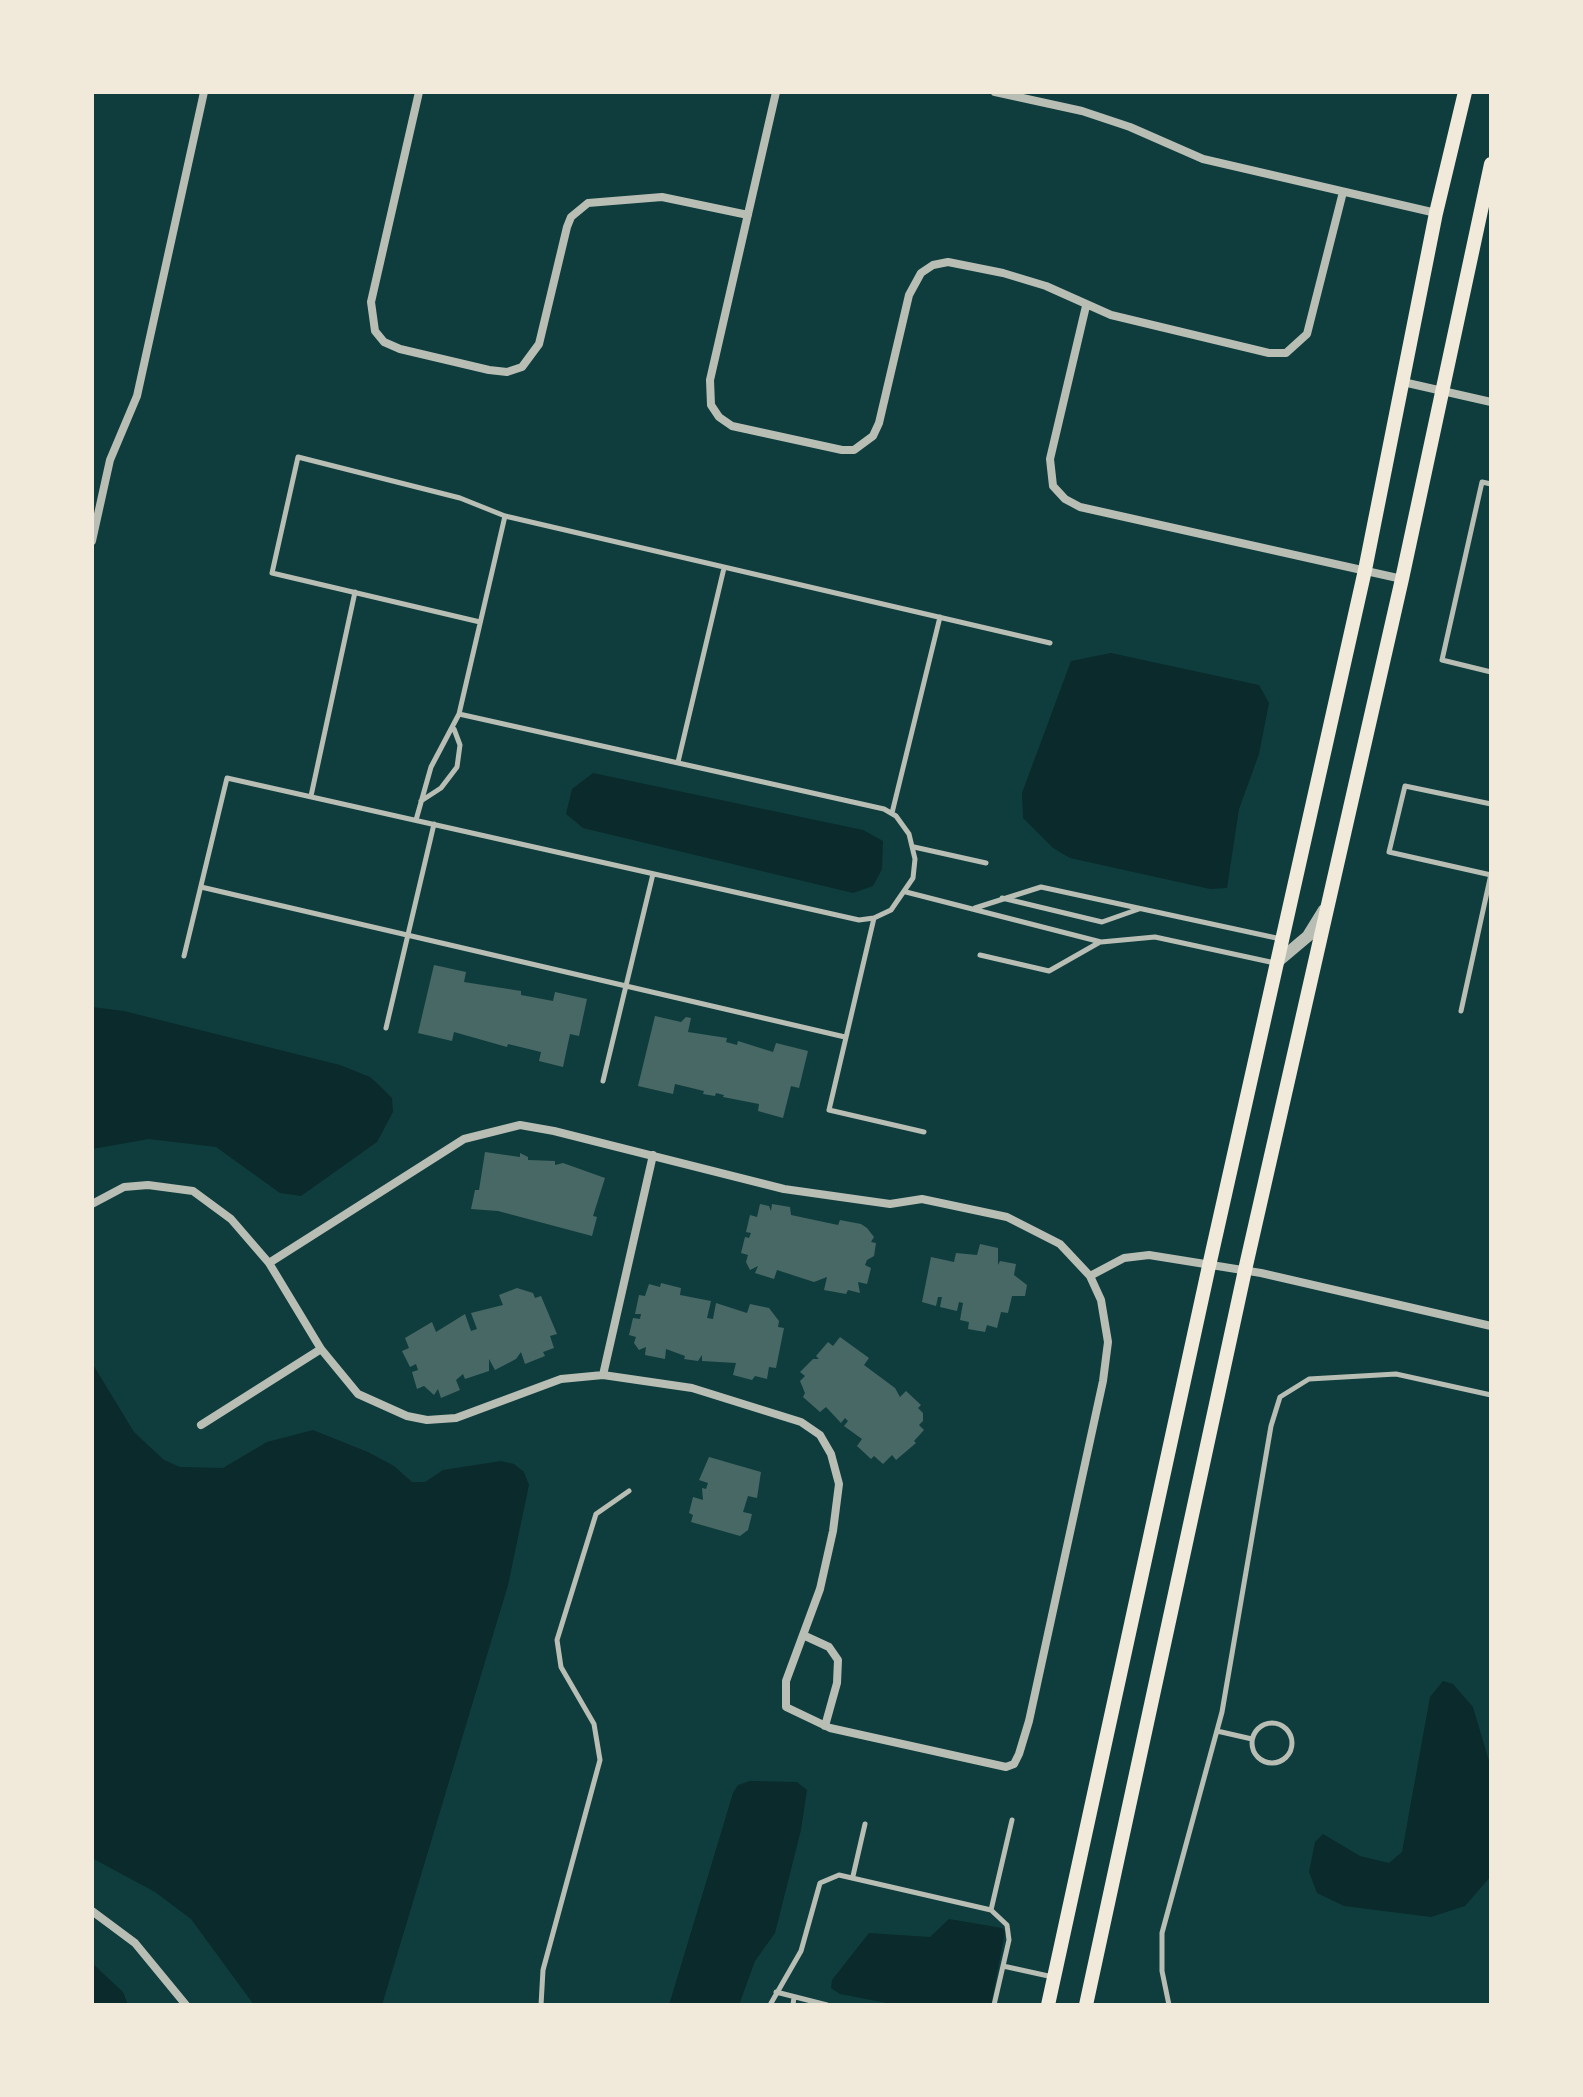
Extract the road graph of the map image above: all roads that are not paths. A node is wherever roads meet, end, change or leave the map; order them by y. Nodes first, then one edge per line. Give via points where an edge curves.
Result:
1 (204, 92) edge
2 (419, 92) edge
3 (776, 92) edge
4 (995, 92) edge
5 (1465, 92) edge
6 (1491, 164) edge
7 (1343, 192) junction
8 (1436, 213) junction
9 (748, 215) junction
10 (1086, 306) junction
11 (1403, 382) junction
12 (1441, 391) junction
13 (1491, 402) edge
14 (1491, 484) edge
15 (505, 516) junction
16 (93, 528) edge
17 (92, 541) edge
18 (724, 568) junction
19 (1365, 570) junction
20 (1402, 579) junction
21 (355, 592) junction
22 (940, 617) junction
23 (480, 622) junction
24 (1050, 643) dead end
25 (1491, 672) edge
26 (459, 714) junction
27 (454, 728) junction
28 (678, 762) junction
29 (311, 796) junction
30 (421, 802) junction
31 (1491, 804) edge
32 (892, 813) junction
33 (416, 820) junction
34 (434, 824) junction
35 (914, 847) junction
36 (986, 863) dead end
37 (653, 874) junction
38 (1491, 874) edge
39 (201, 887) junction
40 (906, 892) junction
41 (1001, 898) junction
42 (1328, 902) junction
43 (974, 908) junction
44 (1140, 909) junction
45 (874, 918) junction
46 (408, 935) junction
47 (1282, 939) junction
48 (1101, 942) junction
49 (980, 955) dead end
50 (184, 956) dead end
51 (1276, 963) junction
52 (626, 986) junction
53 (1461, 1011) dead end
54 (386, 1028) dead end
55 (845, 1037) junction
56 (603, 1081) dead end
57 (924, 1132) dead end
58 (653, 1155) junction
59 (92, 1204) edge
60 (269, 1263) junction
61 (1209, 1266) junction
62 (1245, 1270) junction
63 (1090, 1276) junction
64 (1491, 1326) edge
65 (321, 1349) junction
66 (603, 1375) junction
67 (1491, 1395) edge
68 (201, 1425) dead end
69 (629, 1491) dead end
70 (803, 1635) junction
71 (825, 1726) junction
72 (1217, 1731) junction
73 (1252, 1739) junction
74 (1012, 1820) dead end
75 (865, 1824) dead end
76 (853, 1876) junction
77 (991, 1910) junction
78 (92, 1911) edge
79 (1003, 1966) junction
80 (1054, 1977) junction
81 (776, 1992) junction
82 (794, 1997) junction
83 (186, 2005) edge
84 (541, 2005) edge
85 (770, 2005) edge
86 (793, 2005) edge
87 (827, 2005) edge
88 (994, 2005) edge
89 (1048, 2005) edge
90 (1086, 2005) edge
91 (1169, 2005) edge

1 - 16 street via 137,396 110,460
2 - 9 street via 371,302 375,331 400,349 507,372 522,367 539,344 571,217 588,203 662,197
3 - 9 street
4 - 7 street via 1106,119 1203,159
5 - 8 main road
6 - 12 main road
7 - 8 street
7 - 10 street via 1307,334 1286,353
8 - 11 main road
9 - 10 street via 710,380 711,405 732,426 842,450 864,445 879,423 909,295 921,273 933,265 948,262 1003,273
10 - 19 street via 1050,459 1053,486 1065,499 1080,507
11 - 12 street
11 - 19 main road
12 - 13 street
12 - 20 main road
14 - 25 lane via 1482,482 1442,660
15 - 18 lane
15 - 21 lane via 460,498 298,457 272,573
15 - 23 lane
16 - 17 street
18 - 22 lane
18 - 28 lane
19 - 20 street
19 - 47 main road
20 - 42 main road
21 - 23 lane
21 - 29 lane
22 - 24 lane
22 - 32 lane
23 - 26 lane
26 - 27 lane
26 - 28 lane
27 - 30 lane via 434,759
27 - 30 lane via 460,745 457,767
28 - 32 lane
29 - 33 lane
29 - 39 lane via 227,778
30 - 33 lane
31 - 38 lane via 1405,786 1389,852
32 - 35 lane
33 - 34 lane
34 - 37 lane
34 - 46 lane
35 - 36 lane
35 - 40 lane via 915,869
37 - 45 lane via 859,920
37 - 52 lane
38 - 53 lane
39 - 46 lane
39 - 50 lane
40 - 43 lane
40 - 45 lane
41 - 43 lane
41 - 44 lane via 1041,887
41 - 44 lane via 1102,922
42 - 51 street via 1308,936
42 - 62 main road
43 - 48 lane
44 - 47 lane
45 - 55 lane
46 - 52 lane
46 - 54 lane
47 - 51 main road
48 - 49 lane via 1049,971
48 - 51 lane via 1155,937
51 - 61 main road
52 - 55 lane
52 - 56 lane
55 - 57 lane via 829,1110
58 - 60 street via 520,1125 487,1131 464,1139
58 - 63 street via 808,1193 890,1204 922,1199 1007,1217 1060,1244
58 - 66 street
59 - 60 street via 124,1187 193,1191 231,1219
60 - 65 street
61 - 62 street
61 - 63 street via 1149,1255 1124,1258
61 - 80 main road
62 - 64 street
62 - 90 main road
63 - 71 street via 1101,1300 1108,1342 1103,1381 1029,1721 1014,1764 985,1766
65 - 66 street via 358,1394 389,1411 427,1420 456,1418 561,1379
65 - 68 street
66 - 70 street via 650,1379 746,1403 801,1422 820,1435 839,1484 830,1546
67 - 72 lane via 1396,1374 1309,1379 1280,1397
69 - 84 lane via 596,1514 557,1640 561,1667 594,1724 600,1760 543,1970
70 - 71 street via 829,1647 838,1660
70 - 71 street via 786,1681 786,1707
72 - 73 lane
72 - 91 lane via 1162,1933
73 - 73 lane via 1254,1752 1264,1762 1278,1762 1292,1748 1288,1729 1277,1723 1263,1724
74 - 77 lane
75 - 76 lane
76 - 77 lane
76 - 81 lane via 820,1883 801,1951
77 - 79 lane via 1007,1925
78 - 83 street via 135,1943
79 - 80 lane
79 - 88 lane
80 - 89 main road
81 - 82 lane
81 - 85 lane
82 - 86 lane
82 - 87 lane

